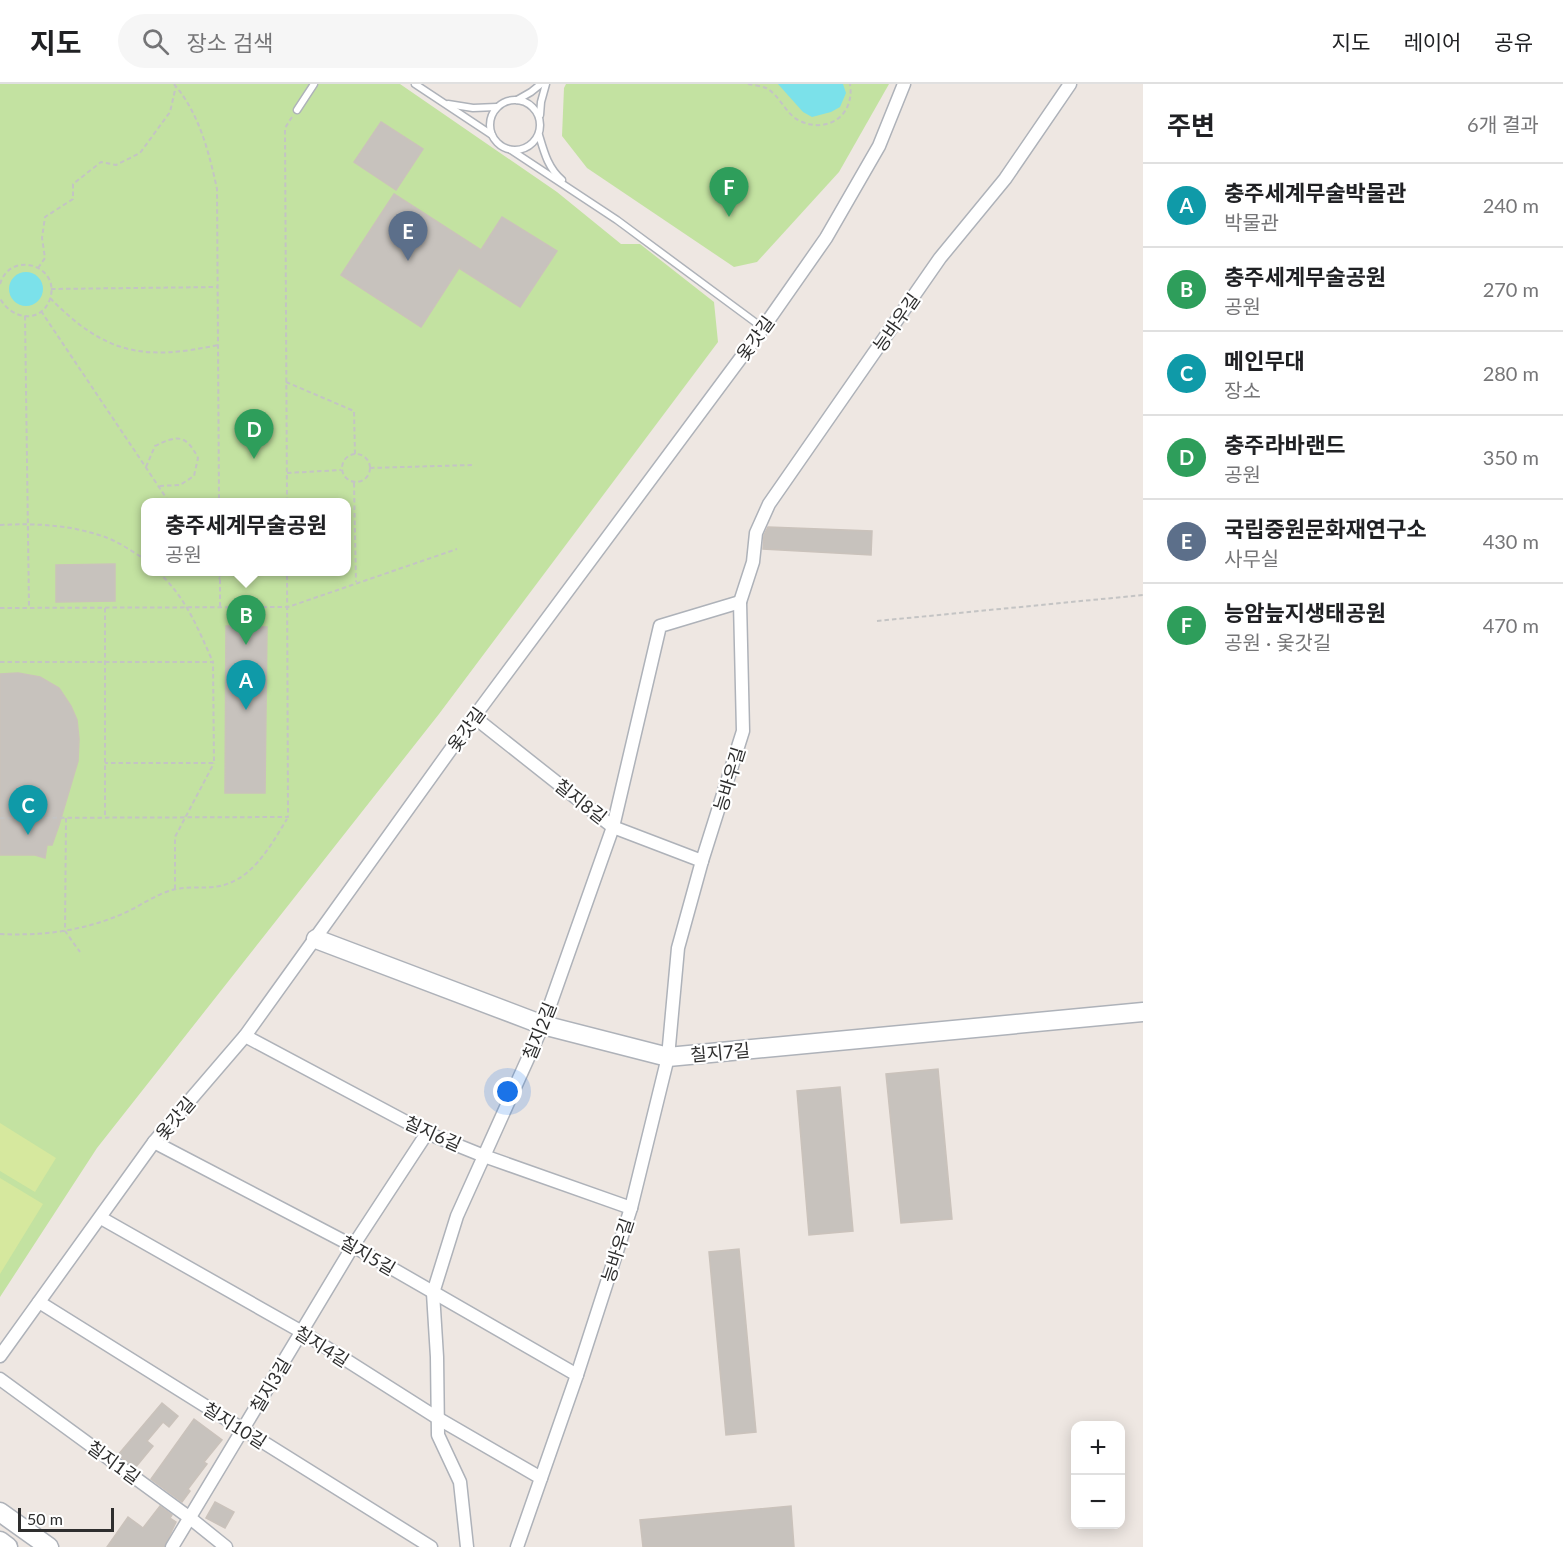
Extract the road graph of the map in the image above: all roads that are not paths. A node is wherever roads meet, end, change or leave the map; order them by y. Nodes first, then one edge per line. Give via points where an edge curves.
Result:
1 (314, 84) edge
2 (415, 84) edge
3 (541, 84) edge
4 (546, 84) edge
5 (904, 84) edge
6 (1070, 84) edge
7 (517, 100) junction
8 (442, 102) junction
9 (498, 106) junction
10 (297, 110) road end
11 (540, 119) junction
12 (492, 135) junction
13 (539, 135) junction
14 (512, 150) junction
15 (576, 192) junction
16 (763, 328) junction
17 (740, 603) junction
18 (474, 717) junction
19 (613, 827) junction
20 (702, 861) junction
21 (316, 939) junction
22 (1143, 1012) edge
23 (543, 1025) junction
24 (245, 1036) junction
25 (668, 1057) junction
26 (427, 1133) junction
27 (154, 1142) junction
28 (484, 1156) junction
29 (631, 1208) junction
30 (101, 1218) junction
31 (353, 1246) junction
32 (433, 1293) junction
33 (39, 1302) junction
34 (302, 1332) junction
35 (0, 1356) edge
36 (577, 1376) junction
37 (0, 1379) edge
38 (439, 1419) junction
39 (244, 1430) junction
40 (541, 1478) junction
41 (0, 1512) edge
42 (190, 1518) junction
43 (0, 1541) edge
44 (8, 1547) edge
45 (48, 1547) edge
46 (172, 1547) edge
47 (226, 1547) edge
48 (431, 1547) edge
49 (467, 1547) edge
50 (517, 1547) edge

1 - 10 lane
2 - 8 lane
3 - 7 lane
4 - 11 lane
5 - 16 street, 옻갓길 via 879,146 826,237
6 - 17 street, 능바우길 via 1005,179 939,258 769,504 756,533 753,562
7 - 9 lane
7 - 11 lane via 534,108
8 - 9 lane via 462,107
8 - 12 lane
9 - 12 lane via 490,120
11 - 13 lane
12 - 14 lane via 500,145
13 - 14 lane via 526,148
13 - 15 lane via 555,174
14 - 15 lane
15 - 16 lane
16 - 18 street, 옻갓길
17 - 19 street, 칠지2길 via 660,626
17 - 20 street, 능바우길 via 743,731
18 - 19 street, 칠지8길
18 - 21 street, 옻갓길
19 - 20 street, 칠지8길
19 - 23 street, 칠지2길
20 - 25 street, 능바우길 via 678,948
21 - 23 street, 칠지7길
21 - 24 street, 옻갓길
22 - 25 street, 칠지7길
23 - 25 street, 칠지7길
23 - 28 street, 칠지2길
24 - 26 street, 칠지6길
24 - 27 street, 옻갓길
25 - 29 street, 능바우길
26 - 28 street, 칠지6길
26 - 31 street, 칠지3길
27 - 30 street, 옻갓길
27 - 31 street, 칠지5길
28 - 29 street, 칠지6길
28 - 32 street, 칠지2길 via 457,1216
29 - 36 street, 능바우길
30 - 33 street, 옻갓길
30 - 34 street, 칠지4길
31 - 32 street, 칠지5길
31 - 34 street, 칠지3길
32 - 36 street, 칠지5길
32 - 38 street, 칠지2길
33 - 35 street, 옻갓길
33 - 39 street, 칠지10길
34 - 38 street, 칠지4길
34 - 39 street, 칠지3길
36 - 40 street, 능바우길
37 - 42 street, 칠지1길
38 - 40 street, 칠지4길
38 - 49 street, 칠지2길 via 438,1434 460,1482
39 - 42 street, 칠지3길
39 - 48 street, 칠지10길
40 - 50 street, 능바우길
41 - 45 street
42 - 46 street, 칠지3길
42 - 47 street, 칠지1길
43 - 44 street

